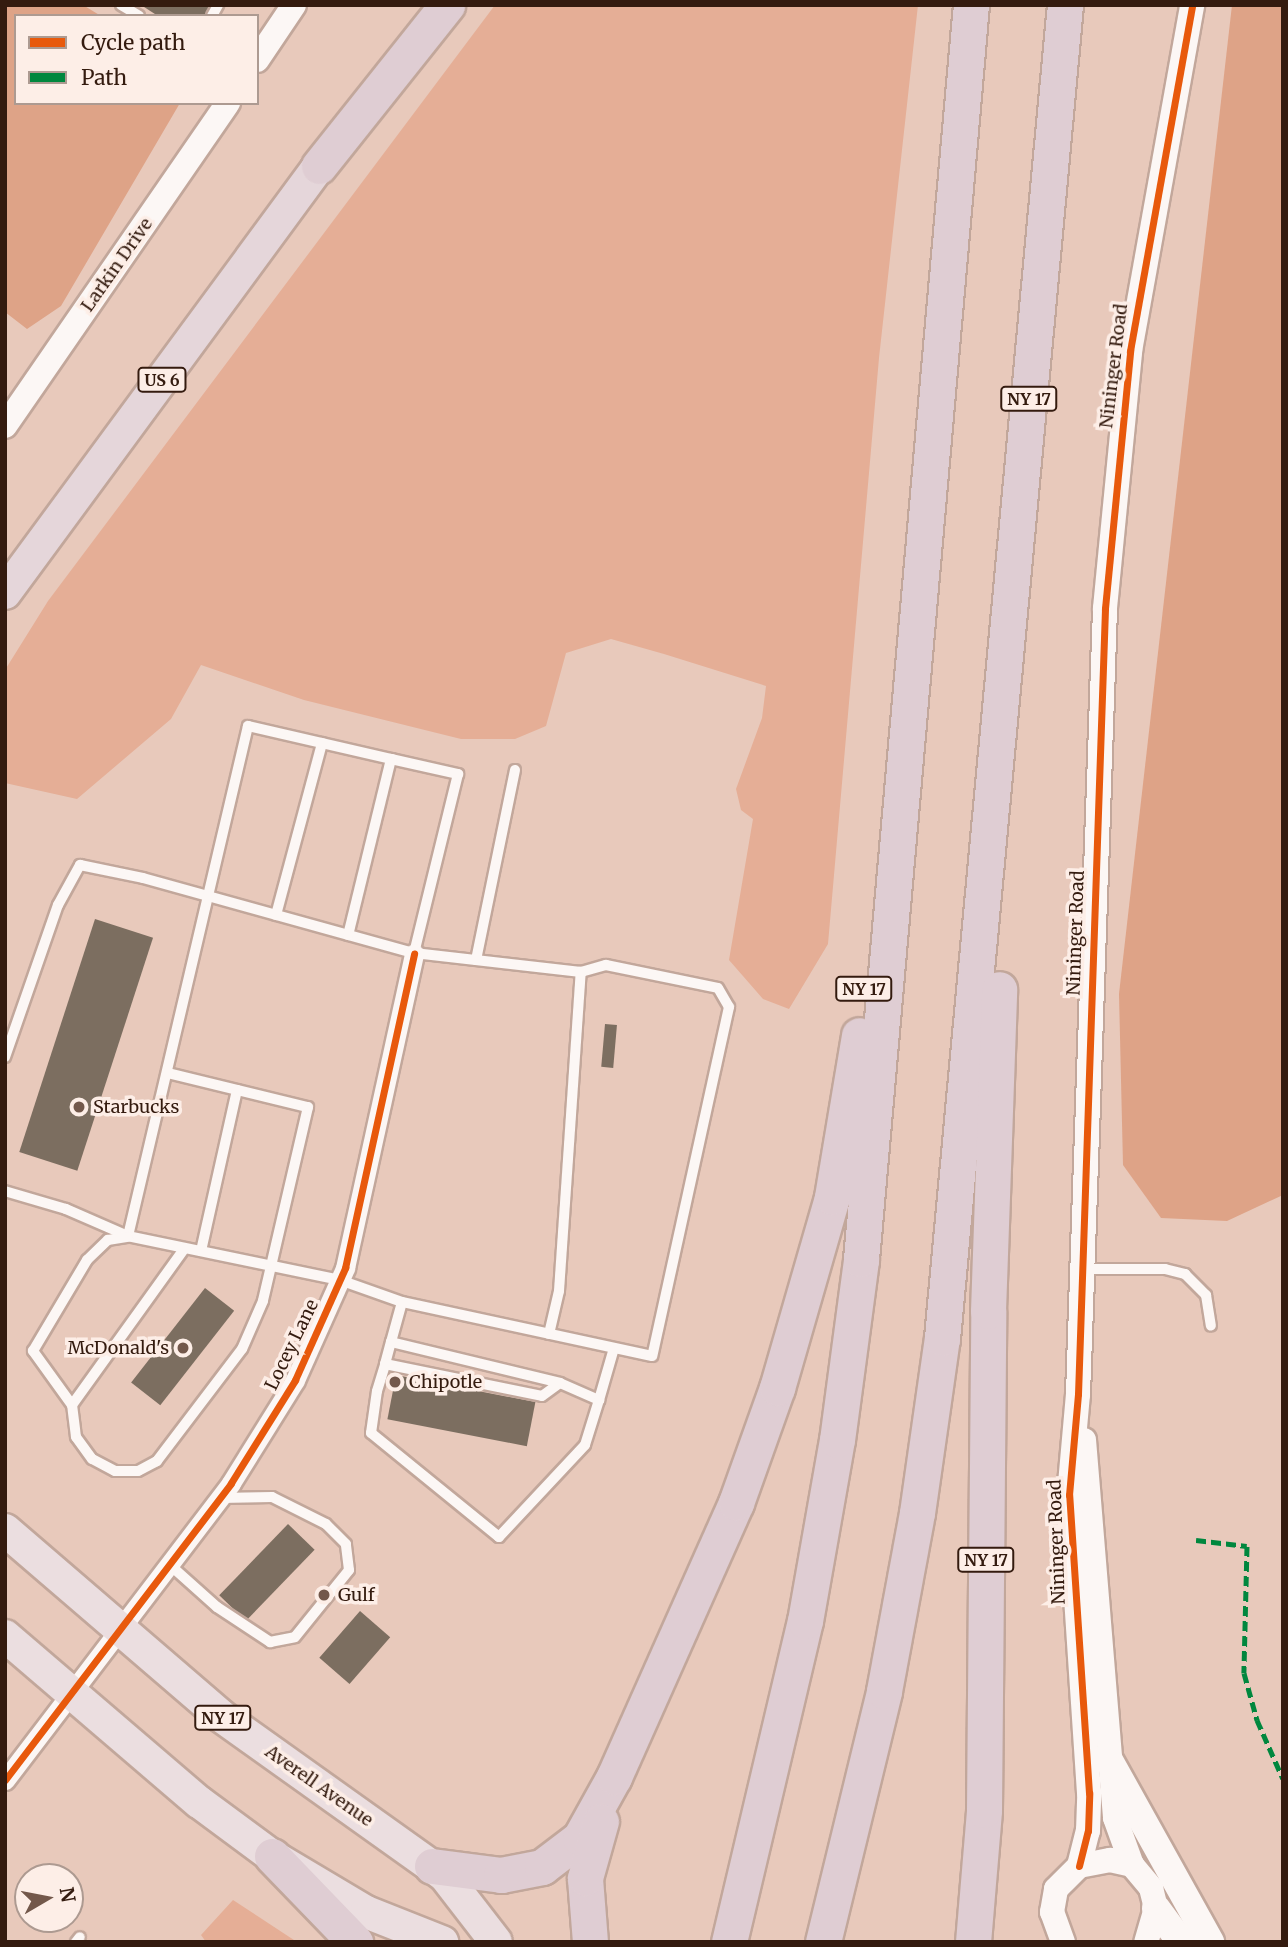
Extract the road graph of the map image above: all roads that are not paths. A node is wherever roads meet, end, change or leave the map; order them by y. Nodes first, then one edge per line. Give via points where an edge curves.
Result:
1 (294, 5) edge
2 (422, 5) edge
3 (447, 5) edge
4 (971, 5) edge
5 (1065, 5) edge
6 (1192, 5) edge
7 (259, 57) edge
8 (227, 105) edge
9 (319, 166) junction
10 (5, 426) edge
11 (5, 593) edge
12 (913, 672) junction
13 (322, 743) junction
14 (391, 760) junction
15 (514, 769) dead end
16 (994, 787) junction
17 (211, 897) junction
18 (276, 915) junction
19 (348, 935) junction
20 (414, 953) junction
21 (476, 960) junction
22 (581, 972) junction
23 (5, 1057) edge
24 (168, 1073) junction
25 (237, 1090) junction
26 (5, 1191) edge
27 (128, 1237) junction
28 (185, 1248) junction
29 (201, 1251) junction
30 (268, 1266) junction
31 (1081, 1269) junction
32 (340, 1280) junction
33 (402, 1302) junction
34 (1210, 1326) dead end
35 (550, 1334) junction
36 (391, 1342) junction
37 (614, 1348) junction
38 (385, 1364) junction
39 (560, 1383) junction
40 (1078, 1394) junction
41 (599, 1400) junction
42 (72, 1405) junction
43 (220, 1498) junction
44 (5, 1530) edge
45 (170, 1565) junction
46 (121, 1631) junction
47 (5, 1636) edge
48 (72, 1694) junction
49 (1110, 1762) junction
50 (614, 1777) junction
51 (5, 1780) edge
52 (272, 1856) junction
53 (1132, 1865) junction
54 (432, 1866) junction
55 (1079, 1866) junction
56 (1156, 1908) junction
57 (355, 1942) edge
58 (442, 1942) edge
59 (496, 1942) edge
60 (590, 1942) edge
61 (729, 1942) edge
62 (823, 1942) edge
63 (973, 1942) edge
64 (1063, 1942) edge
65 (1146, 1942) edge
66 (1181, 1942) edge
67 (1210, 1942) edge

1 - 7 street
2 - 9 highway, US 6
3 - 9 highway, US 6
4 - 12 highway, NY 17
5 - 16 highway, NY 17
6 - 31 street, Nininger Road via 1142,274 1112,518 1098,746
8 - 10 street, Larkin Drive
9 - 11 highway, US 6
12 - 50 highway, NY 17 via 871,913 849,1111 818,1248 736,1503
12 - 61 highway via 862,1247 837,1440 786,1717
13 - 14 lane
13 - 17 lane via 248,726
13 - 18 lane
14 - 19 lane
14 - 20 lane via 458,774
15 - 21 lane
16 - 62 highway via 961,1158 930,1426 884,1691
16 - 63 highway, NY 17 via 1000,954 988,1311 985,1810
17 - 18 lane
17 - 23 lane via 80,865 58,905
17 - 24 lane
18 - 19 lane
19 - 20 lane
20 - 21 lane
20 - 32 street, Locey Lane
21 - 22 lane
22 - 35 lane via 559,1290
22 - 37 lane via 607,965 718,988 729,1007 652,1356
24 - 25 lane
24 - 27 lane
25 - 29 lane
25 - 30 lane via 308,1107
26 - 27 lane via 66,1209
27 - 28 lane
27 - 42 lane via 108,1240 87,1260 33,1351
28 - 29 lane
28 - 42 lane
29 - 30 lane
30 - 32 lane
30 - 42 lane via 263,1301 242,1349 157,1461 138,1471 115,1471 92,1459 76,1437
31 - 34 lane via 1165,1269 1185,1274 1206,1295
31 - 40 street, Nininger Road
32 - 33 lane
32 - 43 street, Locey Lane via 295,1380
33 - 35 lane
33 - 36 lane
35 - 37 lane
36 - 38 lane
36 - 39 lane
37 - 41 lane
38 - 39 lane via 542,1396
38 - 41 lane via 371,1433 499,1536 586,1445
39 - 41 lane
40 - 49 street, Nininger Road via 1091,1495
40 - 55 street, Nininger Road via 1069,1507 1090,1807
43 - 45 street, Locey Lane
43 - 45 lane via 272,1497 326,1524 346,1544 348,1570 295,1637 270,1642 217,1607
44 - 46 main road, Averell Avenue / NY 17
45 - 46 street, Locey Lane
46 - 48 street, Locey Lane
46 - 54 main road, Averell Avenue / NY 17 via 232,1724
47 - 48 main road
48 - 51 street, Locey Lane
48 - 52 main road via 199,1802
49 - 53 street, Nininger Road via 1117,1829
49 - 67 main road
50 - 54 highway, NY 17 via 580,1838 542,1867 501,1875
50 - 60 highway via 584,1878
52 - 57 highway
52 - 58 main road via 366,1912
53 - 55 street via 1110,1860
53 - 56 street, Nininger Road via 1151,1888
54 - 59 main road, Averell Avenue / NY 17 via 457,1888
55 - 64 street via 1062,1880 1053,1899 1053,1922
56 - 65 street
56 - 66 main road

